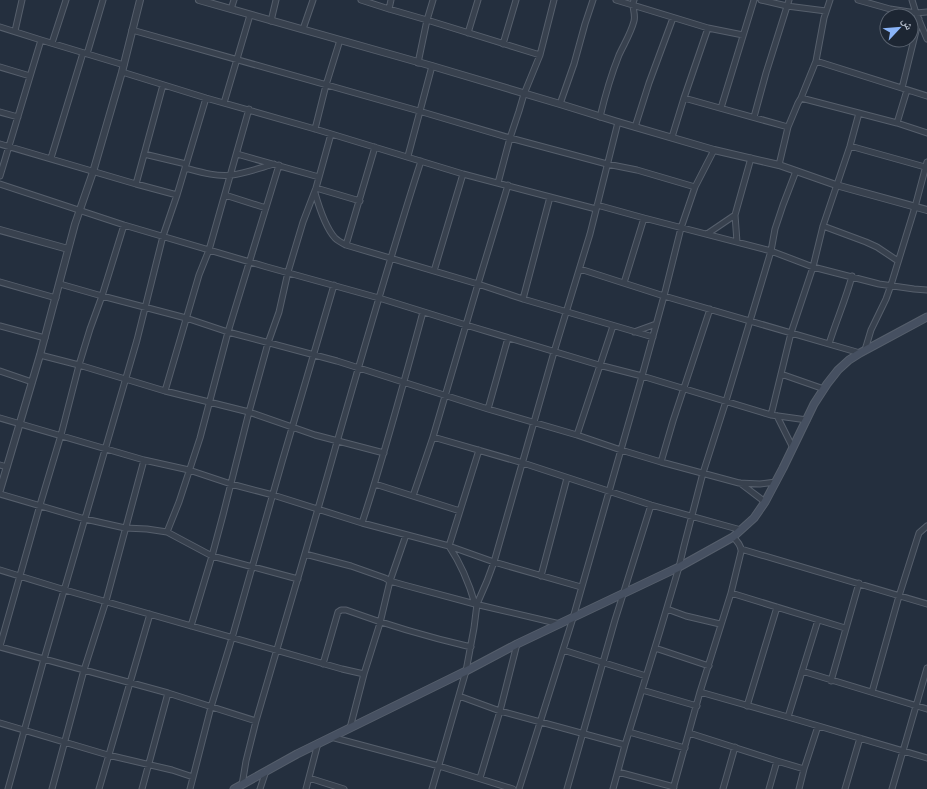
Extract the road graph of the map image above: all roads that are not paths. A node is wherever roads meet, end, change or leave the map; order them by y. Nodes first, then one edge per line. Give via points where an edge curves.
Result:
1 (22, 0) edge
2 (66, 0) edge
3 (103, 0) edge
4 (140, 0) edge
5 (199, 0) edge
6 (234, 0) edge
7 (276, 0) edge
8 (313, 0) edge
9 (361, 0) edge
10 (391, 0) edge
11 (433, 0) edge
12 (478, 0) edge
13 (516, 0) edge
14 (554, 0) edge
15 (593, 0) edge
16 (616, 0) edge
17 (754, 0) edge
18 (761, 0) edge
19 (789, 0) edge
20 (830, 0) edge
21 (858, 0) edge
22 (633, 2) edge
23 (872, 2) edge
24 (787, 6) junction
25 (887, 8) edge
26 (231, 9) junction
27 (389, 9) junction
28 (826, 11) junction
29 (250, 15) junction
30 (673, 18) junction
31 (919, 19) edge
32 (427, 20) junction
33 (271, 21) junction
34 (0, 27) edge
35 (708, 28) junction
36 (303, 29) junction
37 (925, 29) edge
38 (132, 30) junction
39 (15, 31) junction
40 (468, 33) junction
41 (743, 35) junction
42 (927, 39) edge
43 (40, 40) junction
44 (340, 40) junction
45 (52, 43) junction
46 (504, 44) junction
47 (913, 48) edge
48 (85, 54) junction
49 (540, 55) junction
50 (237, 59) junction
51 (816, 60) junction
52 (418, 63) junction
53 (124, 65) junction
54 (432, 66) junction
55 (0, 67) edge
56 (122, 72) junction
57 (30, 76) junction
58 (163, 85) junction
59 (326, 85) junction
60 (904, 89) junction
61 (524, 94) junction
62 (927, 96) edge
63 (206, 98) junction
64 (684, 98) junction
65 (802, 98) junction
66 (224, 102) junction
67 (560, 104) junction
68 (721, 108) junction
69 (249, 109) junction
70 (419, 111) junction
71 (0, 112) edge
72 (859, 113) junction
73 (18, 117) junction
74 (600, 117) junction
75 (754, 117) junction
76 (618, 122) junction
77 (897, 123) junction
78 (635, 127) junction
79 (788, 127) junction
80 (315, 128) junction
81 (927, 133) edge
82 (331, 134) junction
83 (672, 137) junction
84 (510, 138) junction
85 (0, 144) edge
86 (9, 146) junction
87 (850, 146) junction
88 (375, 147) junction
89 (714, 150) junction
90 (144, 154) junction
91 (236, 154) junction
92 (408, 156) junction
93 (51, 158) junction
94 (751, 158) junction
95 (421, 162) junction
96 (607, 164) junction
97 (926, 164) edge
98 (277, 165) junction
99 (779, 165) junction
100 (186, 166) junction
101 (796, 171) junction
102 (93, 172) junction
103 (463, 174) junction
104 (231, 175) junction
105 (0, 176) edge
106 (319, 177) junction
107 (498, 183) junction
108 (0, 184) edge
109 (136, 184) junction
110 (508, 185) junction
111 (836, 185) junction
112 (695, 187) junction
113 (316, 190) junction
114 (177, 195) junction
115 (225, 195) junction
116 (550, 196) junction
117 (360, 201) junction
118 (597, 207) junction
119 (914, 207) junction
120 (266, 208) junction
121 (927, 210) edge
122 (80, 211) junction
123 (735, 215) junction
124 (644, 218) junction
125 (124, 225) junction
126 (823, 226) junction
127 (682, 228) junction
128 (0, 230) edge
129 (707, 234) junction
130 (163, 236) junction
131 (737, 242) junction
132 (346, 245) junction
133 (68, 249) junction
134 (209, 250) junction
135 (770, 251) junction
136 (391, 258) junction
137 (249, 261) junction
138 (898, 261) junction
139 (813, 267) junction
140 (580, 269) junction
141 (434, 271) junction
142 (288, 272) junction
143 (852, 276) junction
144 (0, 282) edge
145 (624, 283) junction
146 (60, 284) junction
147 (478, 284) junction
148 (334, 285) junction
149 (891, 285) junction
150 (927, 290) edge
151 (102, 296) junction
152 (664, 296) junction
153 (56, 298) junction
154 (379, 298) junction
155 (523, 299) junction
156 (146, 307) junction
157 (710, 309) junction
158 (423, 312) junction
159 (567, 312) junction
160 (927, 317) edge
161 (186, 318) junction
162 (749, 322) junction
163 (656, 324) junction
164 (466, 325) junction
165 (0, 326) edge
166 (613, 326) junction
167 (228, 332) junction
168 (634, 332) junction
169 (791, 333) junction
170 (45, 338) junction
171 (508, 338) junction
172 (653, 338) junction
173 (268, 343) junction
174 (829, 344) junction
175 (863, 351) junction
176 (554, 352) junction
177 (40, 355) junction
178 (314, 355) junction
179 (79, 365) junction
180 (600, 366) junction
181 (358, 368) junction
182 (0, 371) edge
183 (781, 374) junction
184 (642, 376) junction
185 (125, 379) junction
186 (32, 382) junction
187 (404, 382) junction
188 (684, 389) junction
189 (824, 389) junction
190 (165, 391) junction
191 (445, 396) junction
192 (726, 401) junction
193 (210, 402) junction
194 (488, 409) junction
195 (249, 412) junction
196 (771, 414) junction
197 (777, 416) junction
198 (0, 418) edge
199 (806, 420) junction
200 (534, 422) junction
201 (20, 424) junction
202 (292, 428) junction
203 (61, 435) junction
204 (577, 435) junction
205 (433, 437) junction
206 (338, 442) junction
207 (793, 448) junction
208 (105, 449) junction
209 (479, 450) junction
210 (621, 450) junction
211 (384, 453) junction
212 (144, 460) junction
213 (661, 462) junction
214 (523, 463) junction
215 (0, 465) edge
216 (7, 467) junction
217 (189, 470) junction
218 (703, 473) junction
219 (567, 478) junction
220 (776, 482) junction
221 (739, 483) junction
222 (231, 484) junction
223 (375, 484) junction
224 (0, 490) edge
225 (609, 491) junction
226 (0, 494) edge
227 (273, 495) junction
228 (413, 496) junction
229 (765, 502) junction
230 (40, 505) junction
231 (651, 505) junction
232 (318, 510) junction
233 (460, 511) junction
234 (691, 517) junction
235 (85, 519) junction
236 (362, 523) junction
237 (927, 526) edge
238 (125, 528) junction
239 (740, 530) junction
240 (167, 532) junction
241 (406, 535) junction
242 (733, 536) junction
243 (449, 546) junction
244 (741, 549) junction
245 (305, 554) junction
246 (212, 556) junction
247 (494, 562) junction
248 (252, 567) junction
249 (679, 567) junction
250 (0, 570) edge
251 (20, 576) junction
252 (541, 576) junction
253 (298, 579) junction
254 (390, 581) junction
255 (858, 583) junction
256 (582, 586) junction
257 (64, 590) junction
258 (731, 593) junction
259 (623, 594) junction
260 (899, 596) junction
261 (106, 601) junction
262 (476, 604) junction
263 (927, 604) edge
264 (777, 607) junction
265 (667, 609) junction
266 (150, 614) junction
267 (573, 618) junction
268 (818, 620) junction
269 (380, 623) junction
270 (561, 624) junction
271 (720, 624) junction
272 (191, 626) junction
273 (845, 628) junction
274 (232, 638) junction
275 (517, 644) junction
276 (0, 646) edge
277 (471, 647) junction
278 (655, 648) junction
279 (277, 650) junction
280 (563, 650) junction
281 (44, 659) junction
282 (604, 662) junction
283 (323, 664) junction
284 (709, 666) junction
285 (927, 668) edge
286 (84, 670) junction
287 (466, 671) junction
288 (802, 671) junction
289 (364, 674) junction
290 (646, 676) junction
291 (831, 681) junction
292 (130, 683) junction
293 (642, 690) junction
294 (700, 692) junction
295 (872, 692) junction
296 (168, 693) junction
297 (459, 696) junction
298 (697, 706) junction
299 (747, 706) junction
300 (915, 706) junction
301 (211, 707) junction
302 (927, 709) edge
303 (500, 711) junction
304 (788, 717) junction
305 (256, 721) junction
306 (540, 722) junction
307 (0, 723) edge
308 (818, 726) junction
309 (350, 728) junction
310 (24, 730) junction
311 (629, 732) junction
312 (584, 733) junction
313 (689, 733) junction
314 (331, 737) junction
315 (860, 738) junction
316 (64, 742) junction
317 (318, 743) junction
318 (625, 745) junction
319 (685, 748) junction
320 (735, 748) junction
321 (904, 751) junction
322 (108, 755) junction
323 (927, 758) edge
324 (777, 761) junction
325 (148, 765) junction
326 (439, 766) junction
327 (804, 769) junction
328 (266, 771) junction
329 (618, 772) junction
330 (193, 776) junction
331 (309, 778) junction
332 (480, 778) junction
333 (242, 785) junction
334 (673, 788) edge
335 (8, 789) edge
336 (52, 789) edge
337 (99, 789) edge
338 (142, 789) edge
339 (190, 789) edge
340 (234, 789) edge
341 (260, 789) edge
342 (306, 789) edge
343 (344, 789) edge
344 (432, 789) edge
345 (513, 789) edge
346 (519, 789) edge
347 (567, 789) edge
348 (613, 789) edge
349 (723, 789) edge
350 (769, 789) edge
351 (799, 789) edge
352 (845, 789) edge
353 (892, 789) edge

1 - 39 street
2 - 45 street
3 - 48 street
4 - 38 street
5 - 26 street
6 - 26 street
7 - 33 street
8 - 36 street
9 - 27 street
10 - 27 street
11 - 32 street
12 - 40 street
13 - 46 street
14 - 49 street
15 - 67 street
16 - 22 street
17 - 41 street
18 - 24 street
19 - 24 street
20 - 28 street
21 - 23 street
22 - 30 street
22 - 74 street via 635,19 609,84
23 - 25 street
24 - 28 street
24 - 75 street
26 - 29 street
27 - 32 street
28 - 51 street
29 - 33 street
29 - 50 street
30 - 35 street
30 - 78 street
31 - 37 street
32 - 40 street
32 - 52 street
33 - 36 street
34 - 39 street
35 - 41 street
35 - 64 street
36 - 44 street
37 - 42 street
38 - 50 street
38 - 53 street
39 - 43 street
40 - 46 street
41 - 68 street
43 - 45 street
43 - 57 street
44 - 52 street
44 - 59 street
45 - 48 street
46 - 49 street
47 - 60 street
48 - 53 street
48 - 93 street
49 - 61 street
50 - 59 street
50 - 66 street
51 - 60 street
51 - 65 street
52 - 54 street
53 - 56 street
54 - 61 street
54 - 70 street
55 - 57 street
56 - 58 street
56 - 102 street
57 - 73 street
58 - 63 street
58 - 90 street
59 - 70 street
59 - 80 street
60 - 62 street
60 - 77 street
61 - 67 street
61 - 84 street
63 - 66 street
63 - 100 street
64 - 68 street
64 - 83 street
65 - 72 street
65 - 79 street
66 - 69 street
67 - 74 street
68 - 75 street
69 - 80 street
69 - 91 street
70 - 84 street
70 - 92 street
71 - 73 street
72 - 77 street
72 - 87 street
73 - 86 street
74 - 76 street
75 - 79 street
76 - 78 street
76 - 96 street
77 - 81 street
78 - 83 street
79 - 99 street
80 - 82 street
82 - 88 street
82 - 106 street
83 - 89 street
84 - 96 street
84 - 107 street
85 - 86 street
86 - 93 street
86 - 105 street
87 - 97 street
87 - 111 street
88 - 92 street
88 - 117 street
89 - 94 street
89 - 112 street
90 - 100 street
90 - 109 street
91 - 98 street
91 - 104 street
92 - 95 street
93 - 102 street
94 - 99 street
94 - 123 street
95 - 103 street
95 - 136 street
96 - 112 street
96 - 118 street
97 - 119 street
98 - 104 street
98 - 106 street
98 - 120 street
99 - 101 street
100 - 104 street via 203,172
100 - 114 street
101 - 111 street
101 - 135 street via 775,229
102 - 109 street
102 - 122 street
103 - 107 street
103 - 141 street
104 - 115 street
106 - 113 street
107 - 110 street
108 - 122 street
109 - 114 street
110 - 116 street
110 - 147 street
111 - 119 street
111 - 126 street
112 - 127 street
113 - 117 street
113 - 132 street via 319,208 326,224 335,237
113 - 142 street
114 - 130 street
115 - 120 street
115 - 134 street
116 - 118 street
116 - 155 street
117 - 132 street
118 - 124 street
118 - 140 street
119 - 121 street
119 - 138 street
120 - 137 street
122 - 125 street
122 - 133 street
123 - 129 street
123 - 131 street
124 - 127 street
124 - 145 street
125 - 130 street
125 - 151 street
126 - 138 street via 877,247
126 - 139 street
127 - 129 street
127 - 152 street
128 - 133 street
129 - 131 street
130 - 134 street
130 - 156 street
131 - 135 street
132 - 136 street
133 - 146 street
134 - 137 street
134 - 161 street
135 - 139 street
135 - 162 street
136 - 141 street
136 - 154 street
137 - 142 street
137 - 167 street
138 - 149 street
139 - 143 street
139 - 169 street
140 - 145 street
140 - 159 street
141 - 147 street
142 - 148 street
142 - 173 street
143 - 149 street
143 - 174 street
144 - 153 street
145 - 152 street
146 - 151 street
146 - 153 street
147 - 155 street
147 - 164 street
148 - 154 street
148 - 178 street
149 - 150 street
149 - 175 street
151 - 156 street
151 - 179 street
152 - 157 street
152 - 163 street
153 - 170 street
154 - 158 street
154 - 181 street
155 - 159 street
156 - 161 street
156 - 185 street
157 - 162 street
157 - 188 street
158 - 164 street
158 - 187 street
159 - 166 street
159 - 176 street
160 - 175 main road
161 - 167 street
161 - 190 street
162 - 169 street
162 - 192 street
163 - 168 street
163 - 172 street
164 - 171 street
164 - 191 street
165 - 170 street
166 - 168 street
166 - 180 street
167 - 173 street
167 - 193 street
168 - 172 street
169 - 174 street
169 - 183 street
170 - 177 street
171 - 176 street
171 - 194 street
172 - 184 street
173 - 178 street
173 - 195 street
174 - 175 street
175 - 189 main road via 838,370
176 - 180 street
176 - 200 street
177 - 179 street
177 - 186 street
178 - 181 street
178 - 202 street
179 - 185 street
179 - 203 street
180 - 184 street
180 - 204 street
181 - 187 street
181 - 206 street
182 - 186 street
183 - 189 street
183 - 196 street
184 - 188 street
184 - 210 street
185 - 190 street
185 - 208 street
186 - 201 street
187 - 191 street
187 - 211 street
188 - 192 street
188 - 213 street
189 - 199 main road
190 - 193 street
191 - 194 street
191 - 205 street
192 - 196 street
192 - 218 street
193 - 195 street
193 - 217 street
194 - 200 street
195 - 202 street
195 - 222 street
196 - 197 street
197 - 199 street
197 - 207 street
198 - 201 street
199 - 207 main road
200 - 204 street
200 - 214 street
201 - 203 street
201 - 216 street
202 - 206 street
202 - 227 street
203 - 208 street
203 - 230 street
204 - 210 street
205 - 209 street
205 - 228 street
206 - 211 street
206 - 232 street
207 - 220 main road
208 - 212 street
208 - 235 street
209 - 214 street
209 - 233 street
210 - 213 street
210 - 225 street
211 - 223 street
212 - 217 street
212 - 238 street
213 - 218 street
214 - 219 street
214 - 247 street
215 - 216 street
216 - 224 street
217 - 222 street
217 - 240 street
218 - 221 street
218 - 234 street
219 - 225 street
219 - 252 street
220 - 221 street
220 - 229 main road
221 - 229 street
222 - 227 street
222 - 246 street
223 - 228 street
223 - 236 street
225 - 231 street
225 - 256 street
226 - 230 street
227 - 232 street
227 - 248 street
228 - 233 street
229 - 239 main road via 754,518
230 - 235 street
230 - 251 street
231 - 234 street
231 - 259 street
232 - 236 street
232 - 245 street
233 - 243 street
234 - 239 street
234 - 249 street
235 - 238 street
235 - 257 street
236 - 241 street
237 - 260 street via 920,533
238 - 240 street
238 - 261 street
239 - 242 main road
240 - 246 street
241 - 243 street
241 - 254 street
242 - 244 street
242 - 249 main road
243 - 247 street
243 - 262 street via 457,557
244 - 255 street
244 - 258 street
245 - 253 street
245 - 254 street via 351,566
246 - 248 street
246 - 272 street
247 - 252 street
247 - 262 street
248 - 253 street
248 - 274 street
249 - 259 main road
249 - 265 street
250 - 251 street
251 - 257 street
251 - 276 street
252 - 256 street
253 - 279 street
254 - 262 street
254 - 269 street
255 - 260 street
255 - 273 street
256 - 267 street
257 - 261 street
257 - 281 street
258 - 264 street
258 - 271 street
259 - 267 main road
259 - 282 street
260 - 263 street
260 - 295 street
261 - 266 street
261 - 286 street
262 - 270 street
262 - 277 street
264 - 268 street
264 - 299 street
265 - 271 street
265 - 278 street
266 - 272 street
266 - 292 street
267 - 270 main road
267 - 280 street
268 - 273 street
268 - 288 street
269 - 277 street
269 - 283 street via 346,610 338,612
269 - 289 street
270 - 275 main road
271 - 284 street
272 - 274 street
273 - 291 street
274 - 279 street
274 - 301 street
275 - 287 main road
275 - 303 street
276 - 281 street
277 - 287 street
278 - 284 street
278 - 290 street
279 - 283 street
279 - 305 street
280 - 282 street
280 - 306 street
281 - 286 street
281 - 310 street
282 - 290 street
282 - 312 street
283 - 289 street
284 - 294 street
285 - 300 street
286 - 292 street
286 - 316 street
287 - 297 street
287 - 309 main road
288 - 291 street
288 - 304 street
289 - 309 street
290 - 293 street
291 - 295 street
292 - 296 street
292 - 322 street
293 - 298 street
293 - 311 street
294 - 298 street
294 - 299 street
295 - 300 street
296 - 301 street
296 - 325 street
297 - 303 street
297 - 326 street
298 - 313 street
299 - 304 street
300 - 302 street
300 - 321 street
301 - 305 street
301 - 330 street
303 - 306 street
303 - 332 street
304 - 308 street
305 - 333 street
306 - 312 street
306 - 346 street
307 - 310 street
308 - 315 street
308 - 327 street
309 - 314 main road
310 - 316 street
310 - 335 street
311 - 318 street
311 - 319 street
312 - 318 street
312 - 347 street
313 - 319 street
313 - 320 street
314 - 317 main road
314 - 326 street
315 - 321 street
315 - 352 street
316 - 322 street
316 - 336 street
317 - 328 main road
317 - 331 street
318 - 329 street
319 - 334 street
320 - 324 street
320 - 349 street
321 - 323 street
321 - 353 street
322 - 325 street
322 - 337 street
324 - 327 street
324 - 350 street
325 - 330 street
325 - 338 street
326 - 332 street
326 - 344 street
327 - 351 street
328 - 333 main road
328 - 341 street
329 - 334 street
329 - 348 street
330 - 339 street
331 - 342 street
331 - 343 street
332 - 345 street
333 - 340 main road

